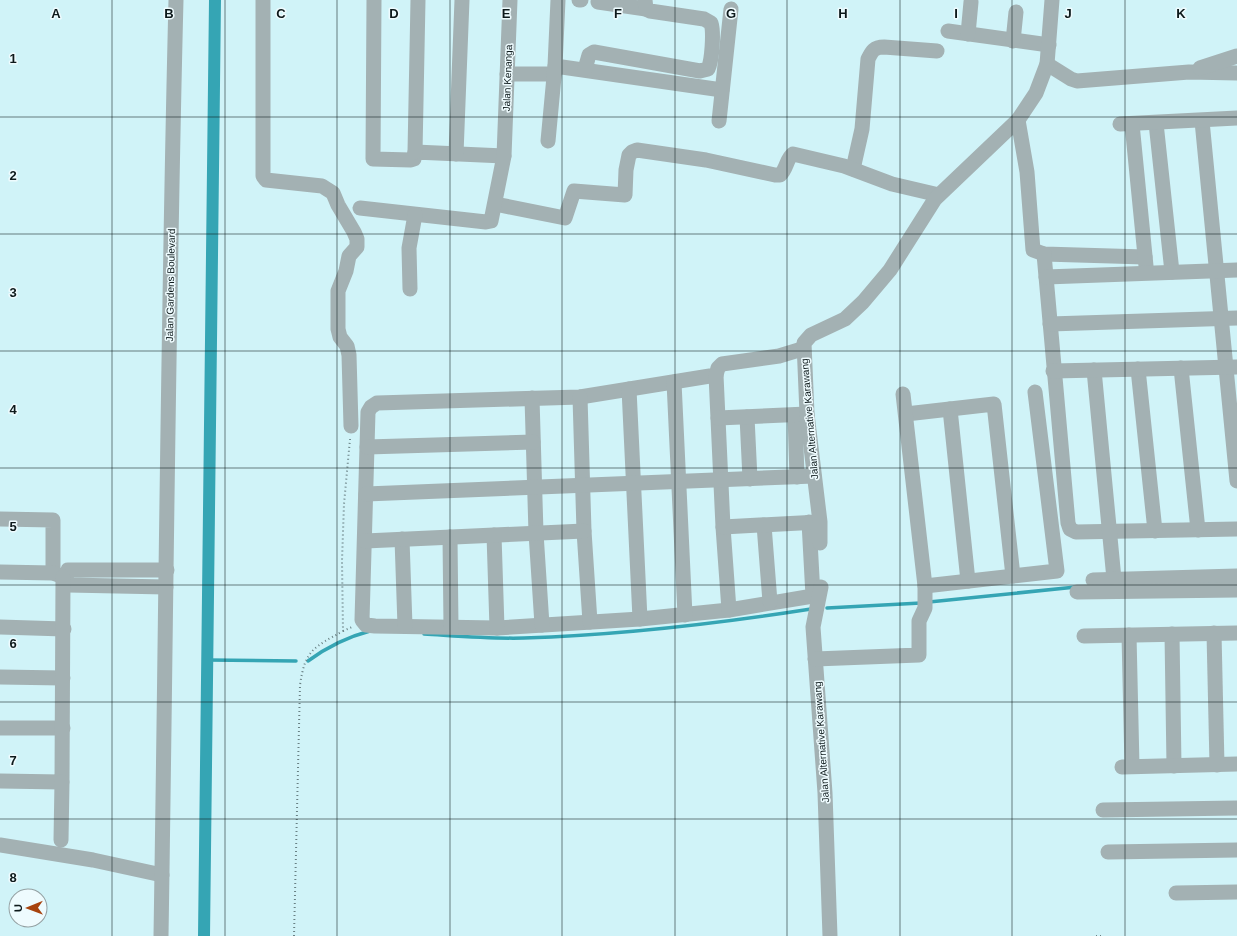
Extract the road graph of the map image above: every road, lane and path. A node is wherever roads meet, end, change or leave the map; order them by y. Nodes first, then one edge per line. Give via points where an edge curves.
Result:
1 (176, 0) edge
2 (263, 0) edge
3 (374, 0) edge
4 (418, 0) edge
5 (462, 0) edge
6 (510, 0) edge
7 (558, 0) edge
8 (1052, 0) edge
9 (598, 2) dead end
10 (971, 2) dead end
11 (646, 5) edge
12 (731, 9) dead end
13 (1016, 12) dead end
14 (948, 31) dead end
15 (968, 34) junction
16 (1013, 41) junction
17 (1049, 45) junction
18 (937, 51) dead end
19 (1237, 56) edge
20 (1047, 64) junction
21 (585, 69) junction
22 (555, 70) junction
23 (1189, 72) junction
24 (1237, 73) edge
25 (507, 74) junction
26 (722, 90) junction
27 (1237, 118) edge
28 (719, 120) dead end
29 (1018, 120) junction
30 (1202, 121) junction
31 (1156, 123) junction
32 (548, 141) dead end
33 (415, 152) junction
34 (456, 154) junction
35 (504, 156) junction
36 (853, 169) junction
37 (939, 195) junction
38 (495, 204) junction
39 (360, 208) dead end
40 (415, 214) junction
41 (1044, 254) junction
42 (1145, 257) junction
43 (1237, 270) edge
44 (1216, 271) junction
45 (1172, 272) junction
46 (1146, 273) junction
47 (1046, 277) junction
48 (410, 289) dead end
49 (1237, 318) edge
50 (1221, 319) junction
51 (1050, 324) junction
52 (802, 349) junction
53 (1231, 367) edge
54 (1181, 368) junction
55 (1138, 369) junction
56 (1094, 370) junction
57 (1053, 371) junction
58 (716, 375) junction
59 (674, 382) junction
60 (629, 389) junction
61 (1035, 392) dead end
62 (903, 394) dead end
63 (580, 397) junction
64 (532, 398) junction
65 (950, 409) junction
66 (801, 414) junction
67 (906, 414) junction
68 (747, 417) junction
69 (718, 418) junction
70 (350, 426) joint
71 (533, 442) junction
72 (367, 447) junction
73 (814, 476) junction
74 (797, 477) junction
75 (750, 479) junction
76 (721, 480) junction
77 (1237, 481) edge
78 (677, 482) junction
79 (633, 483) junction
80 (583, 485) junction
81 (535, 487) junction
82 (366, 494) junction
83 (0, 520) edge
84 (814, 522) junction
85 (764, 525) junction
86 (723, 527) junction
87 (1237, 529) edge
88 (1198, 530) junction
89 (584, 531) junction
90 (1155, 531) junction
91 (1109, 532) junction
92 (536, 533) junction
93 (494, 535) junction
94 (450, 537) junction
95 (402, 539) junction
96 (364, 541) junction
97 (167, 570) junction
98 (0, 572) edge
99 (60, 576) junction
100 (1013, 576) junction
101 (1237, 576) edge
102 (1114, 579) junction
103 (1093, 580) dead end
104 (968, 581) junction
105 (166, 586) junction
106 (1237, 590) edge
107 (1077, 592) dead end
108 (925, 598) junction
109 (770, 602) junction
110 (729, 610) junction
111 (684, 614) junction
112 (640, 619) junction
113 (590, 622) junction
114 (542, 625) junction
115 (405, 626) junction
116 (0, 627) edge
117 (451, 627) junction
118 (497, 628) junction
119 (64, 629) junction
120 (1214, 633) junction
121 (1237, 633) edge
122 (1172, 634) junction
123 (1129, 635) junction
124 (1084, 636) dead end
125 (815, 659) junction
126 (0, 677) edge
127 (63, 678) junction
128 (0, 728) edge
129 (63, 728) junction
130 (1237, 764) edge
131 (1217, 765) junction
132 (1174, 766) junction
133 (0, 781) edge
134 (62, 782) junction
135 (1237, 808) edge
136 (1103, 810) dead end
137 (61, 840) dead end
138 (0, 845) edge
139 (1237, 850) edge
140 (1108, 852) dead end
141 (162, 875) junction
142 (1237, 892) edge
143 (1176, 893) dead end
144 (161, 936) edge
145 (294, 936) edge
146 (830, 936) edge
147 (1096, 936) edge
148 (1104, 936) edge

1 - 97 street, Jalan Gardens Boulevard via 167,392
2 - 70 street via 263,176 266,180 329,189 357,239 357,247 349,256 338,291 338,329 349,355
3 - 33 street via 372,158 411,160 414,159
4 - 33 street
5 - 34 street
6 - 25 street, Jalan Kenanga
7 - 22 street
8 - 17 street, Jalan Alternative Karawang
9 - 11 street
10 - 15 street
11 - 21 street via 654,12 709,21 713,30 708,68 700,71 594,52 589,55
12 - 26 street
13 - 16 street
14 - 15 street
15 - 16 street
16 - 17 street
17 - 20 street, Jalan Alternative Karawang
18 - 36 street via 880,47 872,52 868,59 862,129
19 - 23 street
20 - 23 street via 1077,81
20 - 29 street, Jalan Alternative Karawang via 1036,93
21 - 22 street
21 - 26 street
22 - 25 street
22 - 32 street
23 - 24 street
25 - 35 street, Jalan Kenanga
26 - 28 street
27 - 30 street
29 - 37 street, Jalan Alternative Karawang
29 - 41 street via 1027,172 1032,247
30 - 31 street
30 - 44 street
31 - 42 street via 1126,124
31 - 45 street
33 - 34 street
34 - 35 street
35 - 38 street, Jalan Kenanga
36 - 37 street via 892,184
36 - 38 street via 792,154 783,172 775,175 706,160 637,150 632,152 627,162 625,196 574,191 565,218
37 - 52 street, Jalan Alternative Karawang via 890,270 863,302 845,319 806,339
38 - 40 street, Jalan Kenanga via 492,218 486,222
39 - 40 street, Jalan Kenanga
40 - 48 street via 409,248
41 - 42 street
41 - 47 street
42 - 46 street
43 - 44 street
44 - 45 street
44 - 50 street
45 - 46 street
46 - 47 street
47 - 51 street
49 - 50 street
50 - 51 street
50 - 53 street
51 - 57 street
52 - 58 street via 779,356 722,364
52 - 66 street, Jalan Alternative Karawang
53 - 54 street
53 - 77 street
54 - 55 street
54 - 88 street
55 - 56 street
55 - 90 street
56 - 57 street
56 - 91 street
57 - 91 street via 1068,527 1073,532
58 - 59 street
58 - 69 street
59 - 60 street
59 - 78 street
60 - 63 street
60 - 79 street
61 - 100 street via 1057,571
62 - 67 street
63 - 64 street
63 - 80 street
64 - 71 street
64 - 72 street via 377,403 368,412
65 - 67 street
65 - 100 street via 994,404
65 - 104 street
66 - 68 street
66 - 73 street, Jalan Alternative Karawang
66 - 74 street
67 - 108 street
68 - 69 street
68 - 75 street
69 - 76 street
70 - 145 path via 342,561 343,631 309,653 303,665 300,686
71 - 72 street
71 - 81 street
72 - 82 street
73 - 74 street
73 - 84 street, Jalan Alternative Karawang
74 - 75 street
75 - 76 street
76 - 78 street
76 - 86 street
78 - 79 street
78 - 111 street
79 - 80 street
79 - 112 street
80 - 81 street
80 - 89 street
81 - 82 street
81 - 92 street
82 - 96 street
83 - 99 street via 53,520
84 - 85 street
84 - 109 street via 813,596
84 - 125 street, Jalan Alternative Karawang via 821,570 820,595 813,622
85 - 86 street
85 - 109 street
86 - 110 street
87 - 88 street
88 - 90 street
89 - 92 street
89 - 113 street
90 - 91 street
91 - 102 street
92 - 93 street
92 - 114 street
93 - 94 street
93 - 118 street
94 - 95 street
94 - 117 street
95 - 96 street
95 - 115 street
96 - 115 street via 362,622 375,626
97 - 99 street via 68,570
97 - 105 street, Jalan Gardens Boulevard
98 - 99 street
99 - 105 street via 68,585
99 - 119 street
100 - 104 street
101 - 102 street
102 - 103 street
104 - 108 street
105 - 141 street, Jalan Gardens Boulevard
106 - 107 street
108 - 125 street via 919,621 919,655
109 - 110 street
110 - 111 street
111 - 112 street
112 - 113 street
113 - 114 street
114 - 118 street
115 - 117 street
116 - 119 street
117 - 118 street
119 - 127 street
120 - 121 street
120 - 122 street
120 - 131 street
122 - 123 street
122 - 132 street
123 - 124 street
123 - 132 street via 1127,767
125 - 146 street, Jalan Alternative Karawang via 825,793
126 - 127 street
127 - 129 street
128 - 129 street
129 - 134 street
130 - 131 street
131 - 132 street
133 - 134 street
134 - 137 street
135 - 136 street
138 - 141 street via 93,860
139 - 140 street
141 - 144 street, Jalan Gardens Boulevard
142 - 143 street
147 - 148 path

